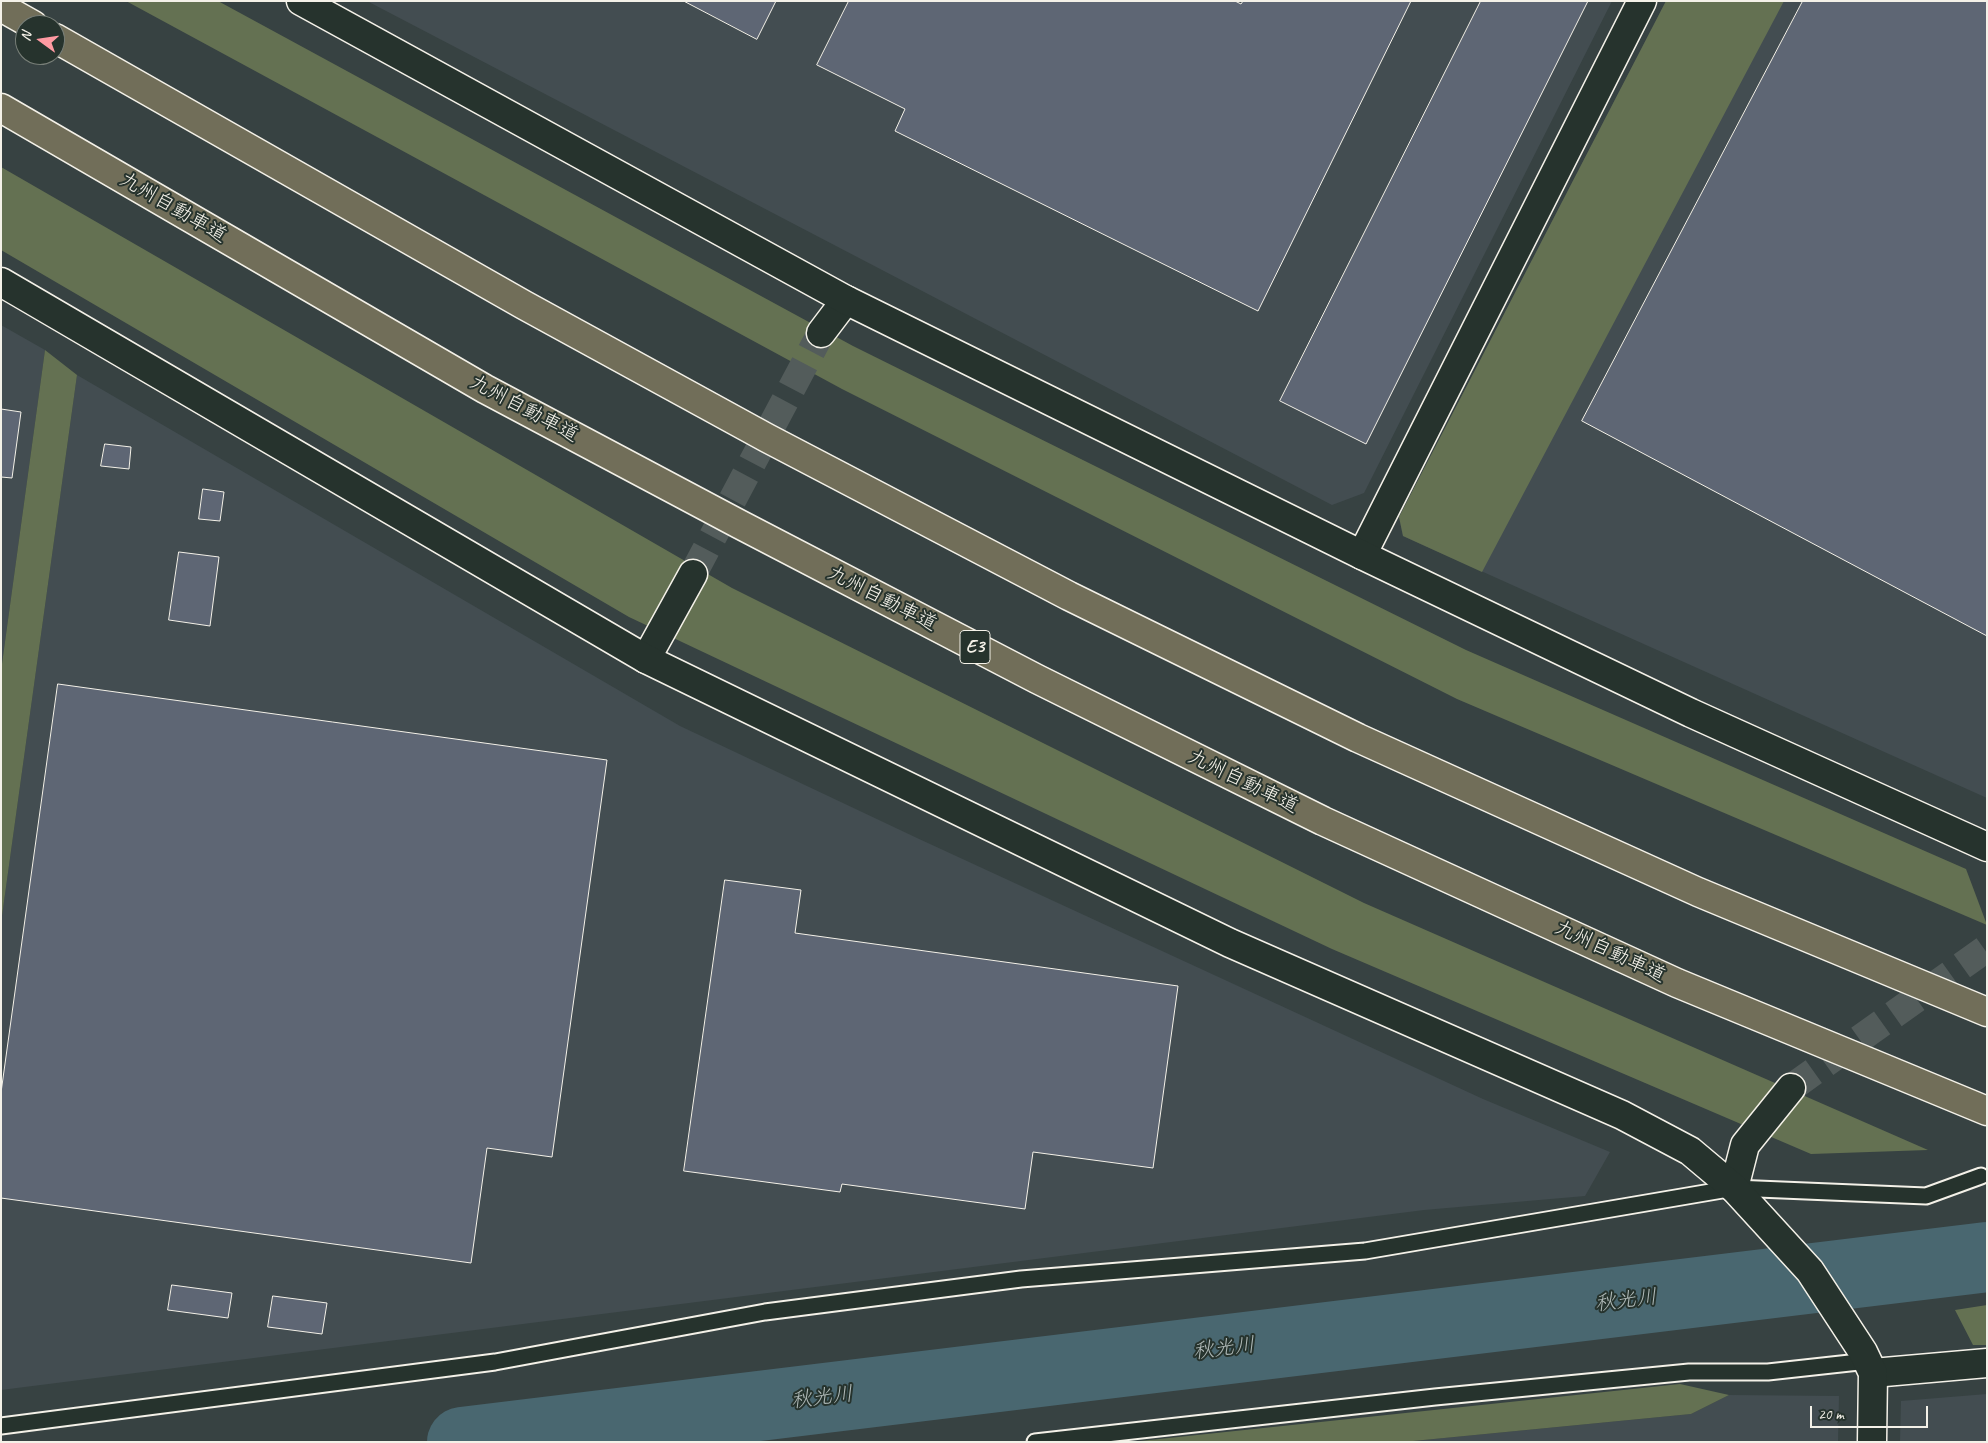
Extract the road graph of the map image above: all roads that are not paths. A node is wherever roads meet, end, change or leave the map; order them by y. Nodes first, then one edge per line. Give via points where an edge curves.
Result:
1 (301, 1) edge
2 (1642, 1) edge
3 (1, 7) edge
4 (15, 15) edge
5 (65, 44) edge
6 (1, 108) edge
7 (1, 282) edge
8 (846, 300) junction
9 (821, 332) tunnel mouth
10 (1362, 555) junction
11 (693, 574) tunnel mouth
12 (646, 659) junction
13 (1987, 847) edge
14 (1987, 1012) edge
15 (1791, 1088) tunnel mouth
16 (1987, 1111) edge
17 (1981, 1176) dead end
18 (1734, 1188) junction
19 (1868, 1362) junction
20 (1987, 1363) edge
21 (1, 1426) edge
22 (1035, 1442) edge
23 (1872, 1442) edge

1 - 8 street
2 - 10 street
3 - 4 highway
5 - 14 highway via 568,329 767,438 1069,596 1358,738 1689,888
6 - 16 highway, 九州自動車道 / E3 via 485,389 1046,683 1323,821 1686,987
7 - 12 street
8 - 9 street
8 - 10 street
10 - 13 street via 1690,713
11 - 12 street
12 - 18 street via 1230,943 1622,1114 1690,1151
15 - 18 street via 1745,1145
17 - 18 lane via 1926,1196
18 - 19 street via 1810,1271
18 - 21 lane via 1365,1251 1001,1282 765,1312 495,1362
19 - 20 street
19 - 22 lane via 1768,1372 1679,1373
19 - 23 street

